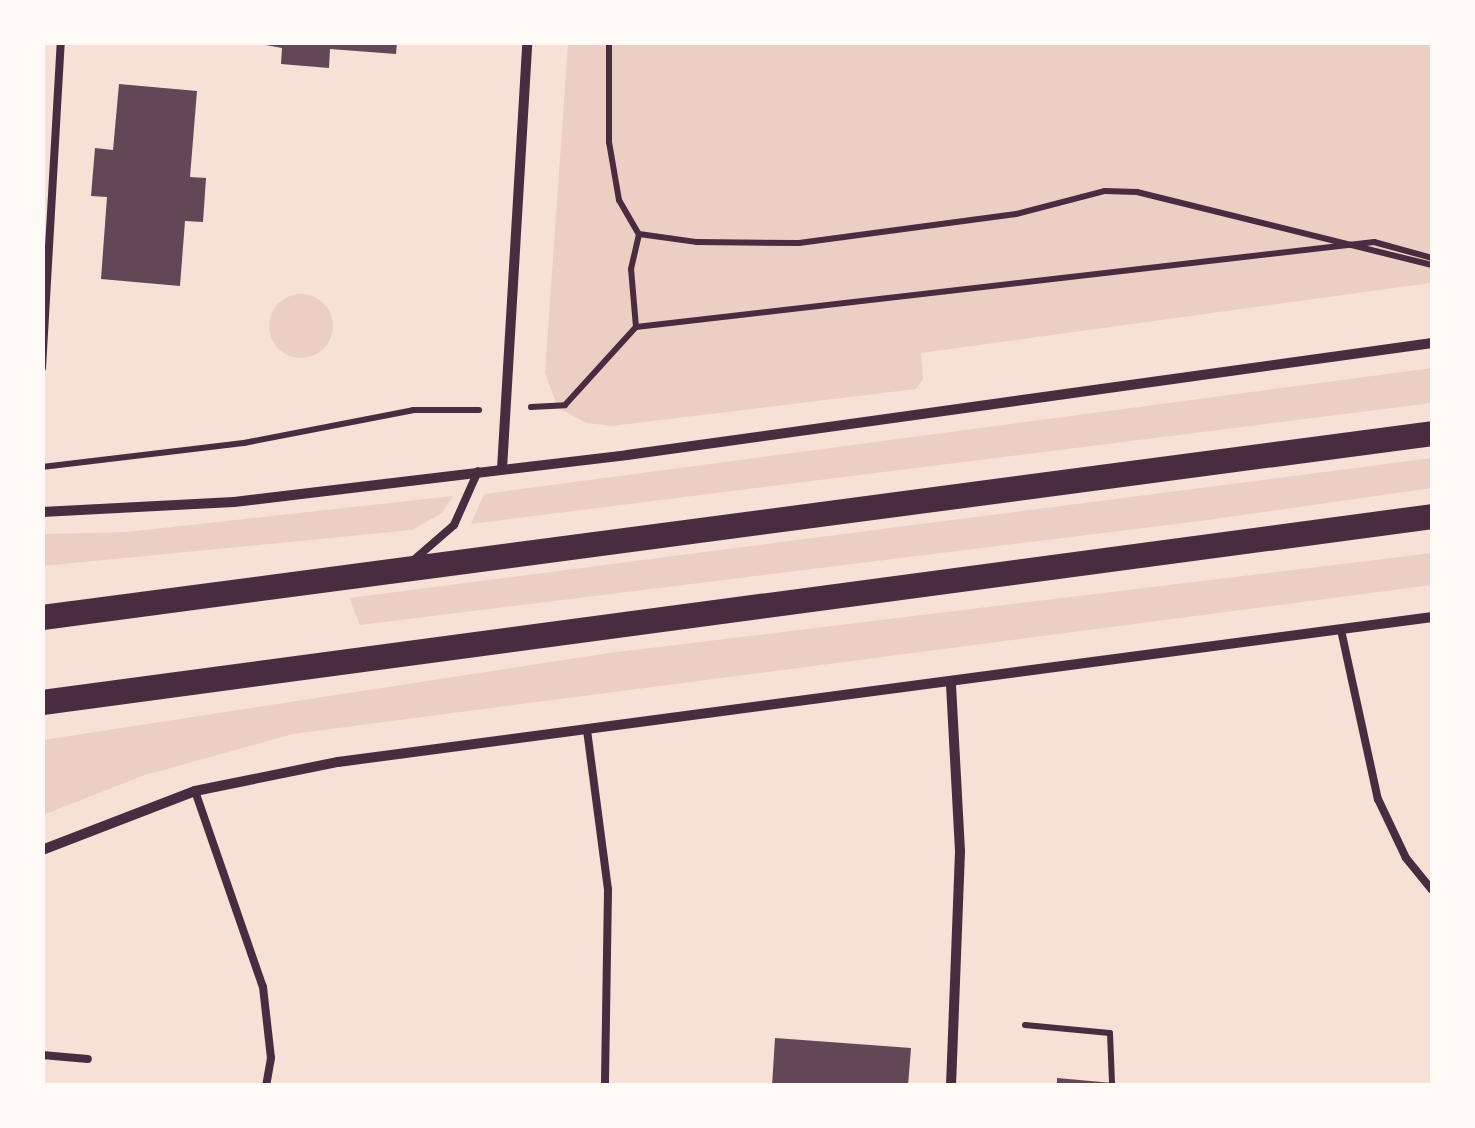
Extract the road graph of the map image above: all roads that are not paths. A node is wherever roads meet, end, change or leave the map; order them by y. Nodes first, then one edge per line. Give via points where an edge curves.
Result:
1 (61, 42) edge
2 (527, 42) edge
3 (1432, 344) edge
4 (42, 368) edge
5 (1432, 433) edge
6 (502, 469) junction
7 (478, 471) junction
8 (42, 512) edge
9 (1432, 516) edge
10 (403, 565) junction
11 (42, 618) edge
12 (1432, 618) edge
13 (1341, 630) junction
14 (951, 682) junction
15 (42, 702) edge
16 (586, 730) junction
17 (195, 791) junction
18 (42, 850) edge
19 (1432, 890) edge
20 (42, 1055) edge
21 (88, 1059) dead end
22 (266, 1086) edge
23 (605, 1086) edge
24 (950, 1086) edge

1 - 4 lane
2 - 6 street
3 - 6 street
5 - 10 main road
6 - 7 street
7 - 8 street via 234,502
7 - 10 lane via 454,525 428,552
9 - 15 main road
10 - 11 main road
12 - 13 street
13 - 14 street
13 - 19 lane via 1378,799 1406,858
14 - 16 street
14 - 24 street via 960,852
16 - 17 street via 338,762
16 - 23 lane via 608,890
17 - 18 street
17 - 22 lane via 263,988
20 - 21 lane

